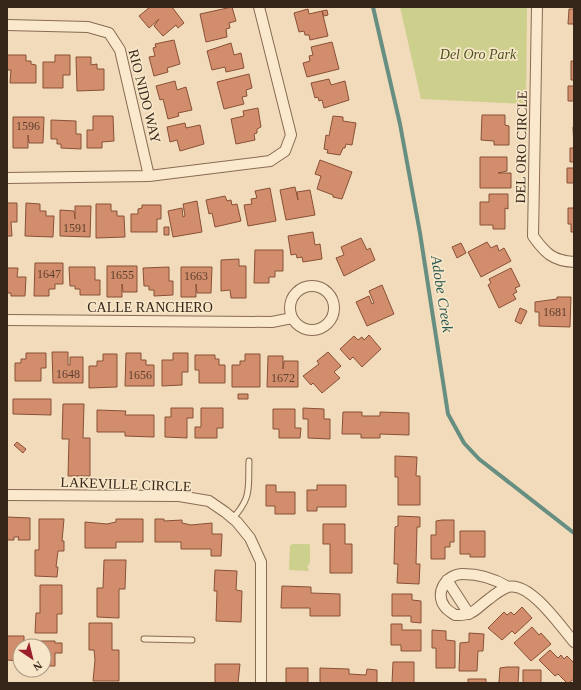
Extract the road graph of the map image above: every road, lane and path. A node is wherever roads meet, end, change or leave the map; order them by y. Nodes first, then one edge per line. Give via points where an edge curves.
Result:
1 (259, 7) edge
2 (537, 7) edge
3 (7, 25) edge
4 (149, 176) junction
5 (7, 178) edge
6 (574, 262) edge
7 (292, 318) junction
8 (7, 320) edge
9 (249, 461) dead end
10 (7, 495) edge
11 (233, 518) junction
12 (447, 580) junction
13 (508, 587) junction
14 (470, 614) junction
15 (144, 639) dead end
16 (192, 640) dead end
17 (574, 642) edge
18 (261, 683) edge

1 - 4 street via 291,135 285,151 270,161
2 - 6 street, DEL ORO CIRCLE via 533,236 543,250 559,261
3 - 4 street, RIO NIDO WAY via 88,27 109,32 120,50
4 - 5 street
7 - 7 street via 301,328 322,328 332,318 334,310 331,297 313,286 299,290 290,303
7 - 8 street, CALLE RANCHERO via 272,322
9 - 11 lane via 245,505
10 - 11 street, LAKEVILLE CIRCLE via 179,496 208,501
11 - 18 street, LAKEVILLE CIRCLE via 250,538 261,562
12 - 13 street via 451,576 462,574 497,580
12 - 14 street
12 - 14 street via 441,592 444,607 455,616
13 - 14 street
13 - 17 street via 518,587 535,596
15 - 16 lane

